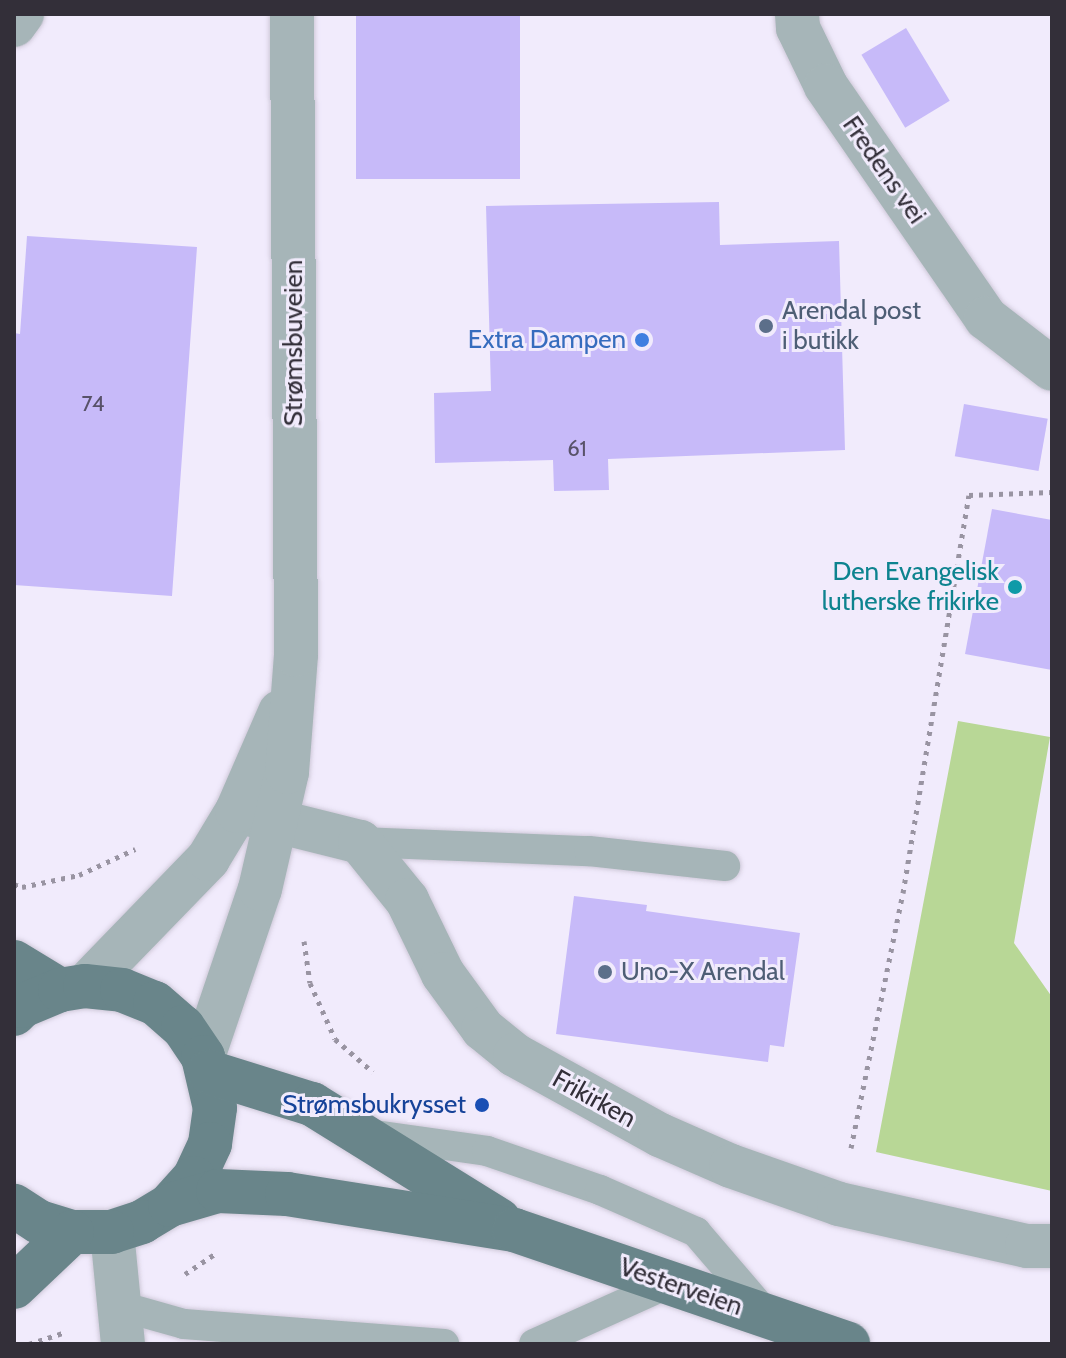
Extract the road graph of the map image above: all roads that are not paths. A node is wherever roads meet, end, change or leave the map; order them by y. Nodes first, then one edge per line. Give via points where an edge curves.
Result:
1 (22, 14) edge
2 (292, 14) edge
3 (797, 14) edge
4 (14, 25) edge
5 (1052, 369) edge
6 (257, 817) junction
7 (360, 842) junction
8 (725, 866) dead end
9 (14, 962) edge
10 (72, 988) junction
11 (14, 1014) edge
12 (206, 1064) junction
13 (359, 1133) junction
14 (170, 1205) junction
15 (14, 1206) edge
16 (514, 1230) junction
17 (92, 1232) junction
18 (1052, 1246) edge
19 (670, 1283) junction
20 (14, 1287) edge
21 (769, 1317) junction
22 (122, 1325) edge
23 (444, 1344) edge
24 (534, 1344) edge
25 (848, 1344) edge

1 - 4 street
2 - 6 street, Strømsbuveien via 295,672
3 - 5 street, Fredens vei via 798,28 826,86 986,318
6 - 7 street
6 - 10 street, Strømsbuveien
6 - 12 street, Strømsbuveien via 260,889
7 - 8 lane via 589,851
7 - 18 street, Frikirken via 407,900 443,974 483,1029 515,1055 660,1135 731,1166 839,1204 1027,1246
9 - 10 main road
10 - 11 main road via 22,1006
10 - 12 main road via 122,990 155,1003 183,1027
12 - 13 main road, Vesterveien via 312,1104
12 - 14 main road via 215,1108 210,1144 194,1178
13 - 16 main road, Vesterveien
13 - 21 lane via 487,1151 600,1190 696,1232
14 - 16 main road, Vesterveien via 218,1191 287,1194
14 - 17 main road via 142,1222
15 - 17 main road via 39,1222
16 - 19 main road, Vesterveien
17 - 20 main road
17 - 22 street
19 - 21 main road, Vesterveien
19 - 24 lane
21 - 25 main road, Vesterveien
22 - 23 lane via 184,1324

